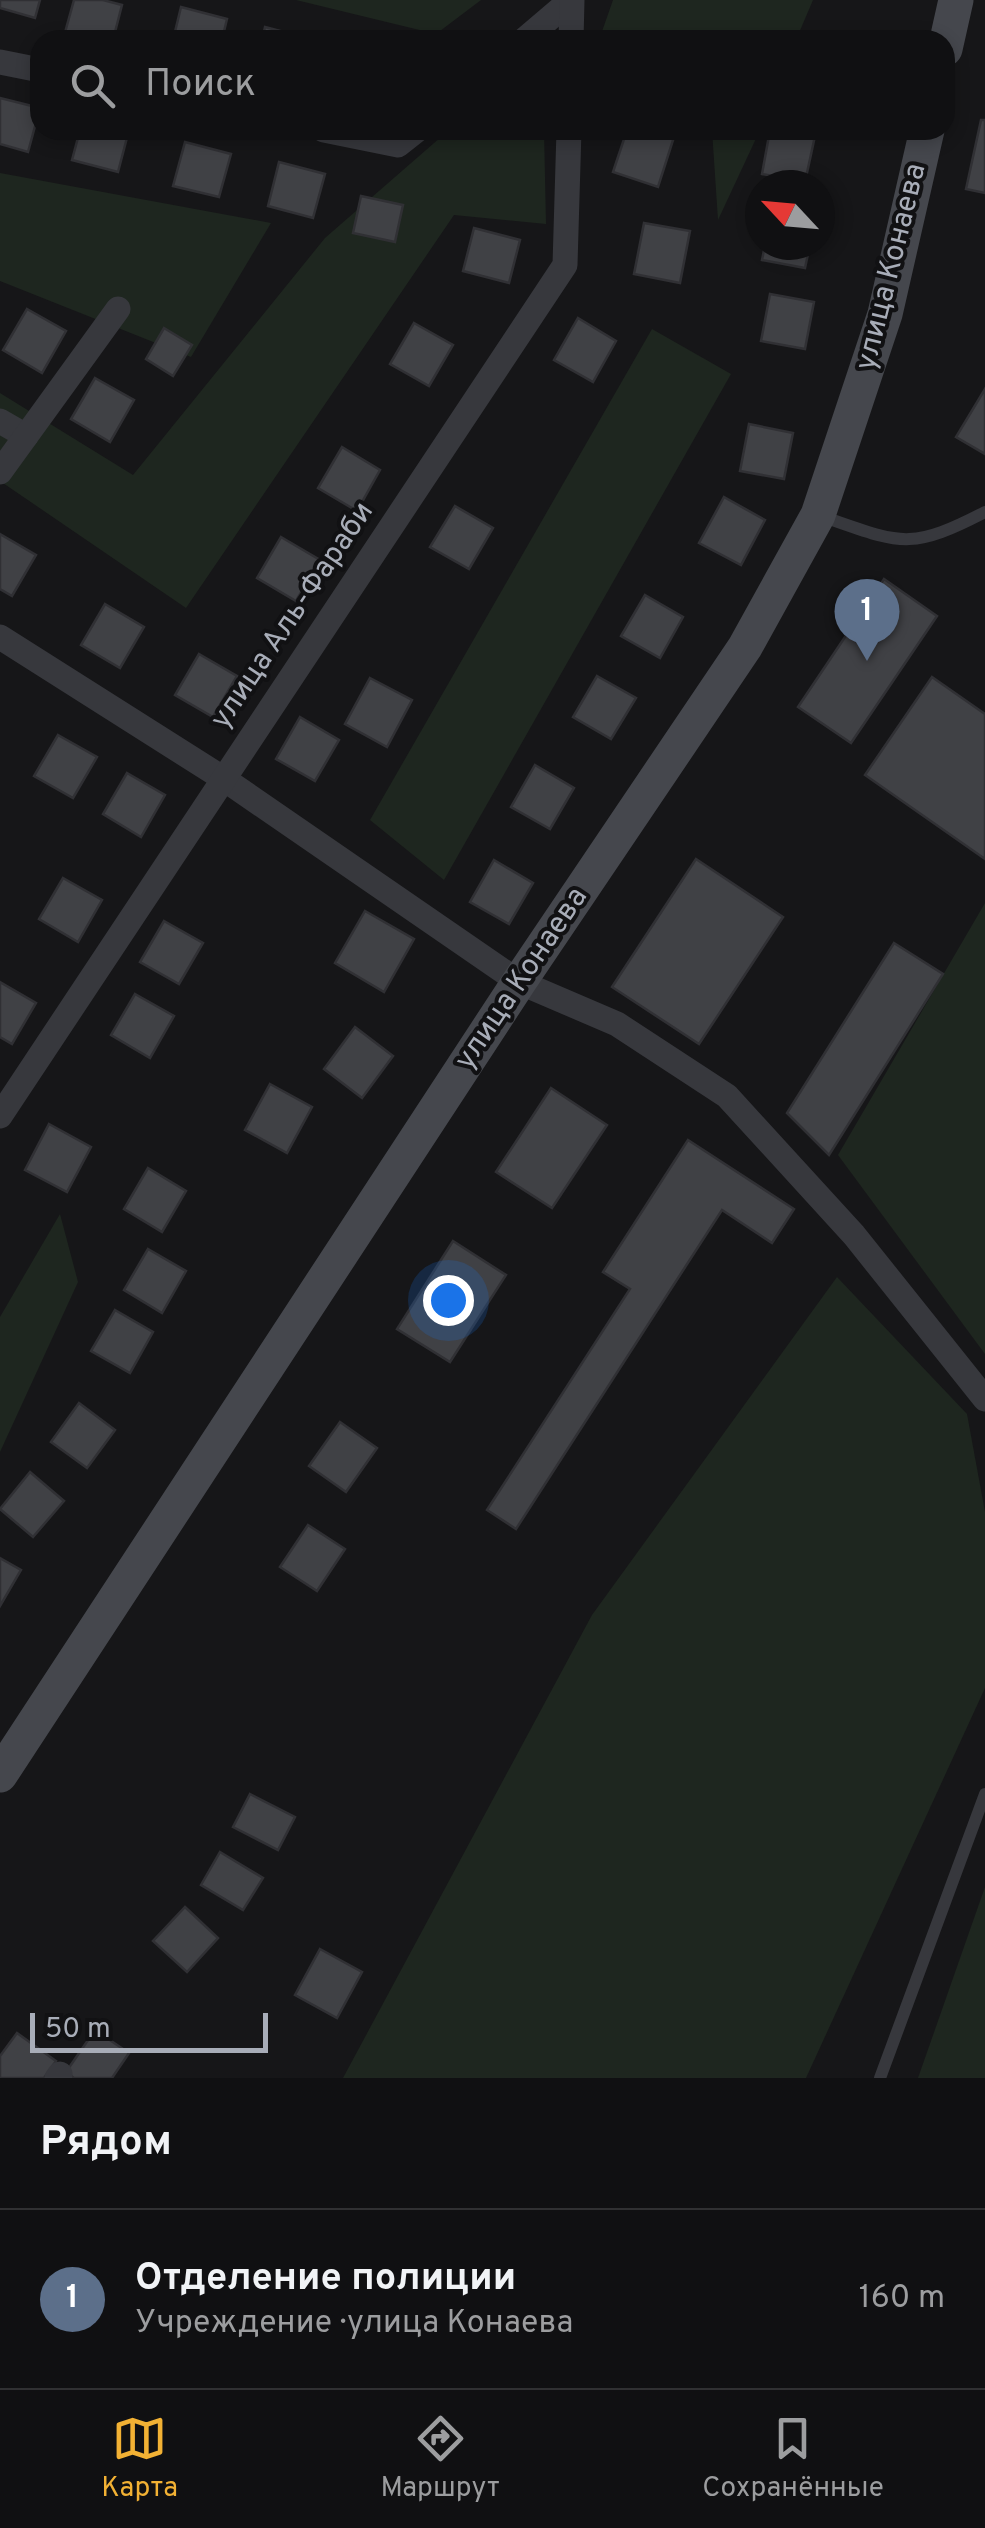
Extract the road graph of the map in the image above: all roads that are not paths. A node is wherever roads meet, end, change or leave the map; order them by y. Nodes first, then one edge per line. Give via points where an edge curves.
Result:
1 (571, 0) edge
2 (956, 0) edge
3 (536, 30) edge
4 (571, 30) edge
5 (949, 30) edge
6 (0, 62) edge
7 (30, 68) edge
8 (370, 140) edge
9 (405, 140) edge
10 (568, 140) edge
11 (924, 140) edge
12 (118, 309) dead end
13 (0, 420) edge
14 (26, 436) junction
15 (0, 472) edge
16 (985, 512) edge
17 (818, 516) junction
18 (0, 637) edge
19 (224, 779) junction
20 (519, 982) junction
21 (0, 1116) edge
22 (985, 1399) edge
23 (0, 1774) edge
24 (985, 1794) edge
25 (880, 2078) edge

1 - 3 street
1 - 4 street
2 - 5 main road
6 - 7 street
8 - 9 street via 398,146
10 - 19 street, улица Аль-Фараби via 566,265
11 - 17 main road, улица Конаева via 885,314
12 - 14 street
13 - 14 street
14 - 15 street
16 - 17 lane via 924,540 892,540
17 - 20 main road, улица Конаева via 746,647
18 - 19 street
19 - 20 street
19 - 21 street, улица Аль-Фараби
20 - 22 street via 617,1024 728,1096 854,1235
20 - 23 main road, улица Конаева
24 - 25 lane

